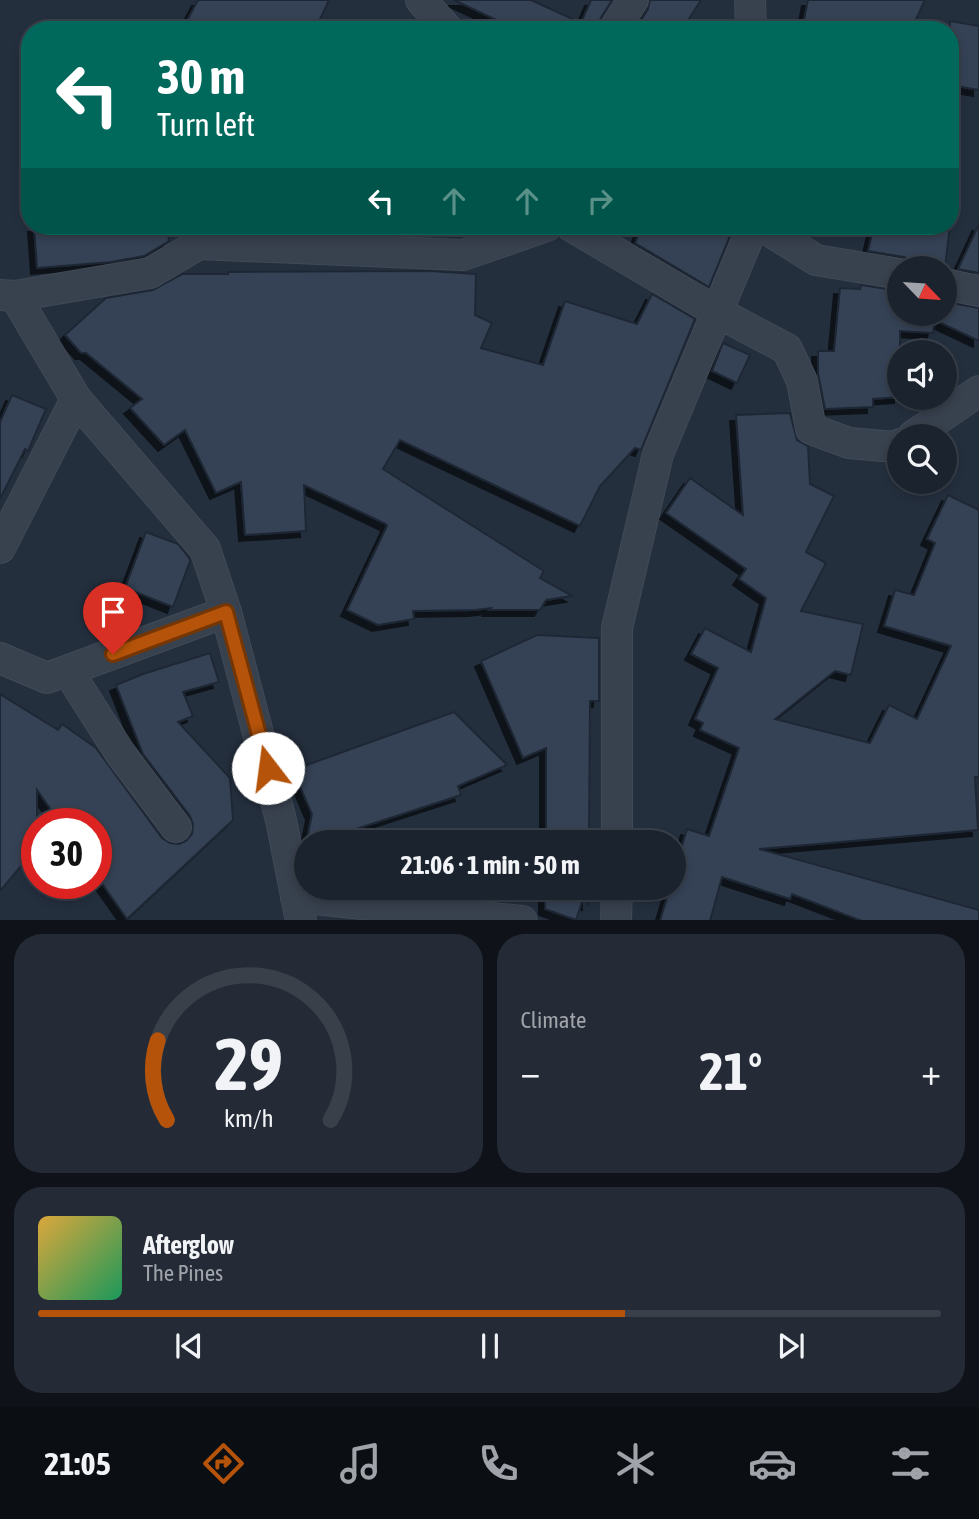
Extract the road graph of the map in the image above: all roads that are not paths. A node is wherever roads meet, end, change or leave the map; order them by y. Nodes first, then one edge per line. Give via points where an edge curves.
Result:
1 (421, 0) edge
2 (633, 0) edge
3 (750, 0) edge
4 (441, 21) edge
5 (620, 21) edge
6 (751, 21) edge
7 (521, 235) edge
8 (586, 235) edge
9 (749, 235) edge
10 (776, 235) edge
11 (887, 272) edge
12 (957, 287) edge
13 (979, 292) edge
14 (7, 295) edge
15 (719, 313) junction
16 (979, 391) edge
17 (76, 399) junction
18 (931, 424) edge
19 (887, 446) edge
20 (0, 548) edge
21 (226, 612) junction
22 (0, 658) edge
23 (68, 671) junction
24 (176, 827) dead end
25 (617, 830) edge
26 (617, 900) edge
27 (298, 909) edge
28 (522, 920) edge
29 (616, 920) edge

1 - 4 street
2 - 5 street
3 - 6 street
7 - 14 street via 463,255 199,244 150,273
8 - 15 street
9 - 15 street
10 - 11 street via 816,260
12 - 13 street
14 - 17 street
15 - 19 street via 787,349 802,381 811,429 849,443
15 - 25 street via 659,454 617,628
16 - 18 street
17 - 20 street
17 - 21 street via 205,549
21 - 23 street
21 - 27 street via 281,820
22 - 23 street via 47,678
23 - 24 street via 120,753
26 - 29 street
27 - 28 street

